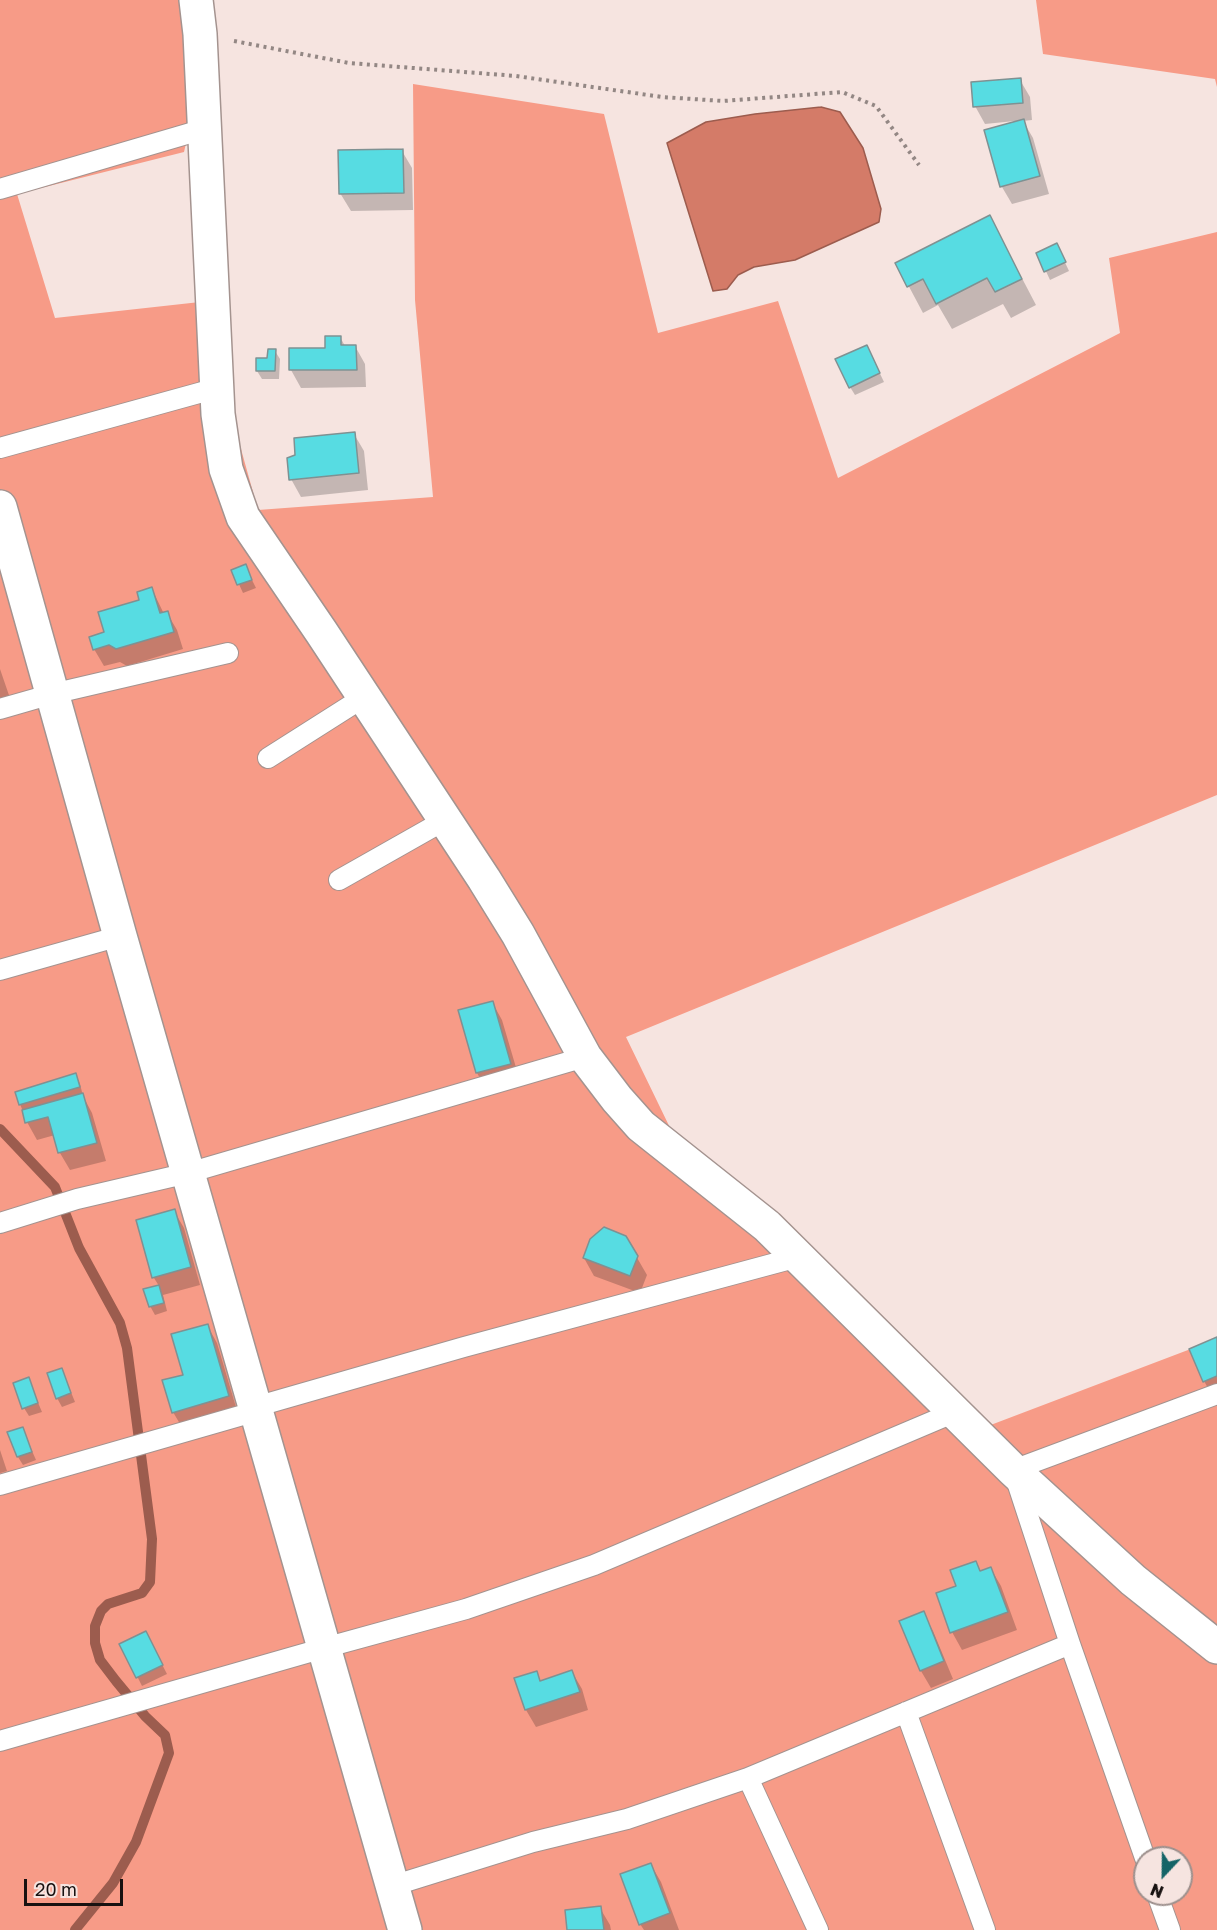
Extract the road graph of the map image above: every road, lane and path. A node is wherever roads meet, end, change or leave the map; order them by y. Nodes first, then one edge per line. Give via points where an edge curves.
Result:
1 (196, 0) edge
2 (200, 34) junction
3 (204, 129) junction
4 (920, 165) dead end
5 (0, 189) edge
6 (217, 387) junction
7 (0, 448) edge
8 (0, 507) edge
9 (228, 653) dead end
10 (52, 694) junction
11 (364, 697) junction
12 (0, 709) edge
13 (268, 758) dead end
14 (445, 820) junction
15 (339, 879) dead end
16 (120, 936) junction
17 (0, 970) edge
18 (585, 1057) junction
19 (188, 1173) junction
20 (0, 1223) edge
21 (798, 1257) junction
22 (1217, 1394) edge
23 (256, 1409) junction
24 (955, 1412) junction
25 (1013, 1470) junction
26 (0, 1485) edge
27 (1070, 1644) junction
28 (1217, 1647) edge
29 (324, 1648) junction
30 (906, 1712) junction
31 (0, 1741) edge
32 (748, 1778) junction
33 (1141, 1846) edge
34 (392, 1886) junction
35 (1161, 1906) edge
36 (405, 1930) edge
37 (818, 1930) edge
38 (985, 1930) edge
39 (1170, 1930) edge

1 - 2 street
2 - 3 street
2 - 4 path via 349,63 516,76 662,97 723,101 842,92 876,106
3 - 5 lane
3 - 6 street
6 - 7 lane
6 - 11 street via 226,469 243,517
8 - 10 street
9 - 10 lane
10 - 12 lane
10 - 16 street
11 - 13 lane
11 - 14 street
14 - 15 lane
14 - 18 street via 518,934
16 - 17 lane
16 - 19 street
18 - 19 lane
18 - 21 street via 641,1126 767,1226
19 - 20 lane via 77,1199
19 - 23 street
21 - 23 lane via 464,1347
21 - 24 street
22 - 25 lane
23 - 26 lane
23 - 29 street
24 - 25 street
24 - 29 lane via 594,1565 466,1609
25 - 27 lane
25 - 28 street via 1133,1580
27 - 30 lane
27 - 33 lane
29 - 31 lane
29 - 34 street
30 - 32 lane
30 - 38 lane
32 - 34 lane via 627,1819 533,1842
32 - 37 lane
34 - 36 street
35 - 39 lane

